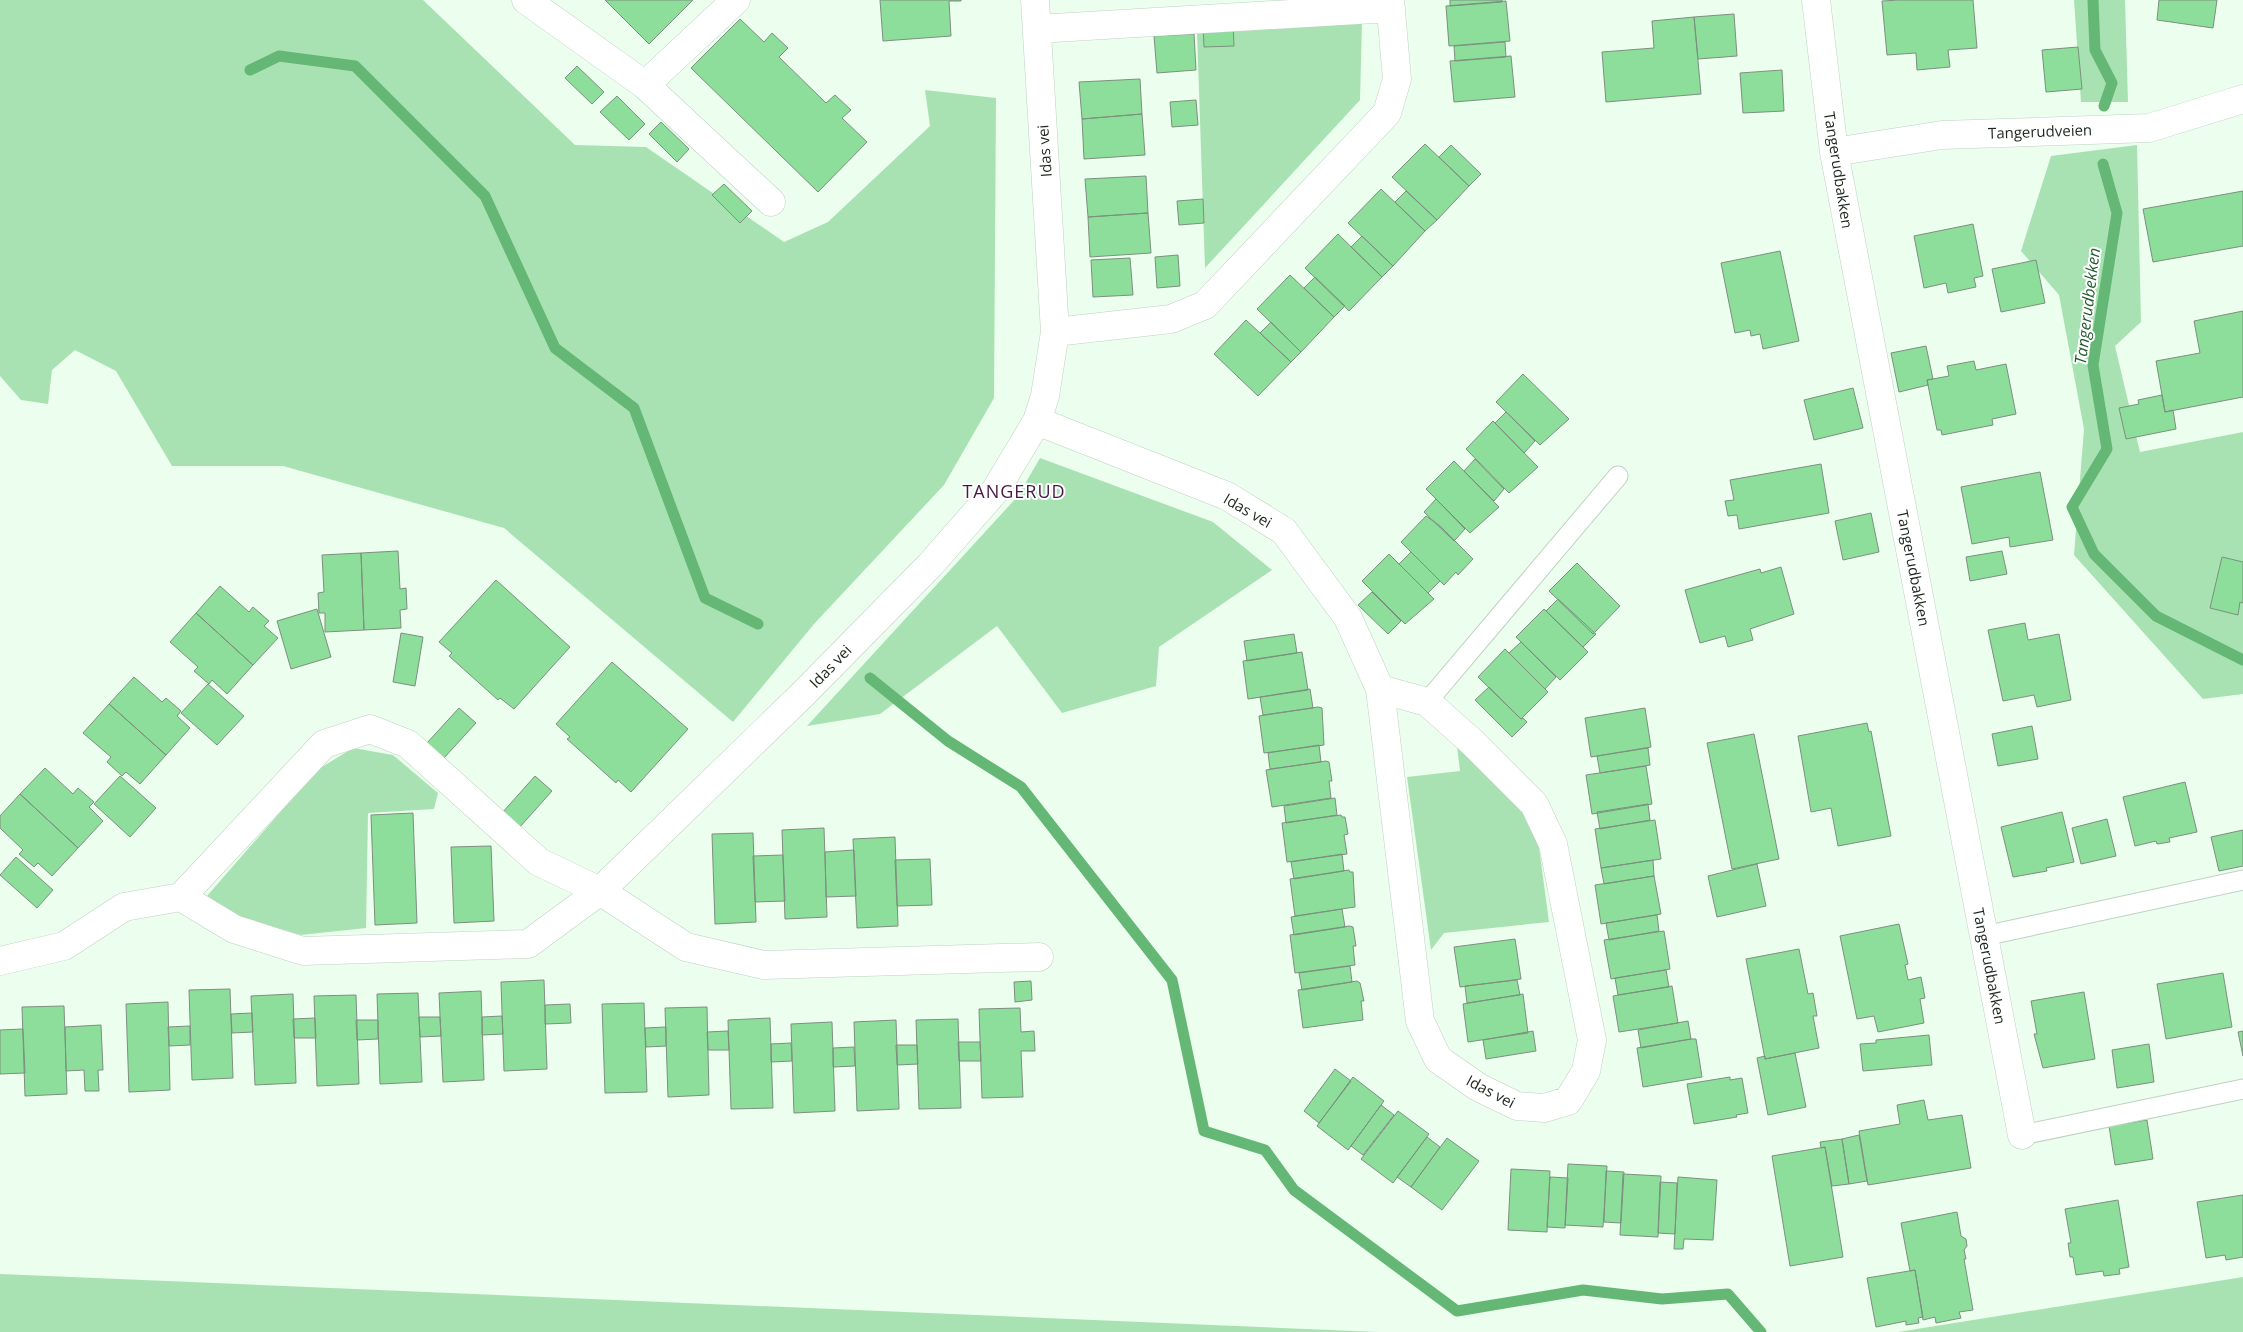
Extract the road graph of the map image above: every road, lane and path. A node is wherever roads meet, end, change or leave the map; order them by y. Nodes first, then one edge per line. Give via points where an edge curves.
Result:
1 (526, 0) edge
2 (736, 0) edge
3 (1035, 0) edge
4 (1816, 0) edge
5 (1391, 4) edge
6 (1037, 29) junction
7 (645, 85) junction
8 (2243, 99) edge
9 (1834, 152) junction
10 (771, 202) dead end
11 (1055, 332) junction
12 (1037, 421) junction
13 (1618, 476) dead end
14 (1380, 689) junction
15 (1427, 702) junction
16 (2243, 880) edge
17 (600, 891) junction
18 (181, 897) junction
19 (1984, 936) junction
20 (1039, 957) dead end
21 (0, 961) edge
22 (2243, 1089) edge
23 (2022, 1135) joint

1 - 7 street
2 - 7 street
3 - 6 street, Idas vei
4 - 9 street, Tangerudbakken
5 - 6 street
5 - 11 street via 1397,79 1387,113 1205,305 1172,319
6 - 11 street, Idas vei
7 - 10 street
8 - 9 street, Tangerudveien via 2149,128 1942,135
9 - 19 street, Tangerudbakken
11 - 12 street, Idas vei via 1045,396
12 - 14 street, Idas vei via 1227,496 1284,531 1348,618
12 - 17 street, Idas vei via 994,491 930,564 803,694
13 - 15 lane
14 - 15 street, Idas vei
14 - 15 street, Idas vei via 1420,1021 1438,1059 1478,1087 1517,1106 1544,1108 1568,1101 1586,1070 1592,1040 1553,844 1534,804
16 - 19 lane
17 - 18 street, Idas vei via 528,944 304,951 234,929
17 - 18 street via 538,862 408,744 370,729 324,744
17 - 20 street via 686,946 764,965
18 - 21 street via 124,906 64,946
19 - 23 street, Tangerudbakken
22 - 23 lane

